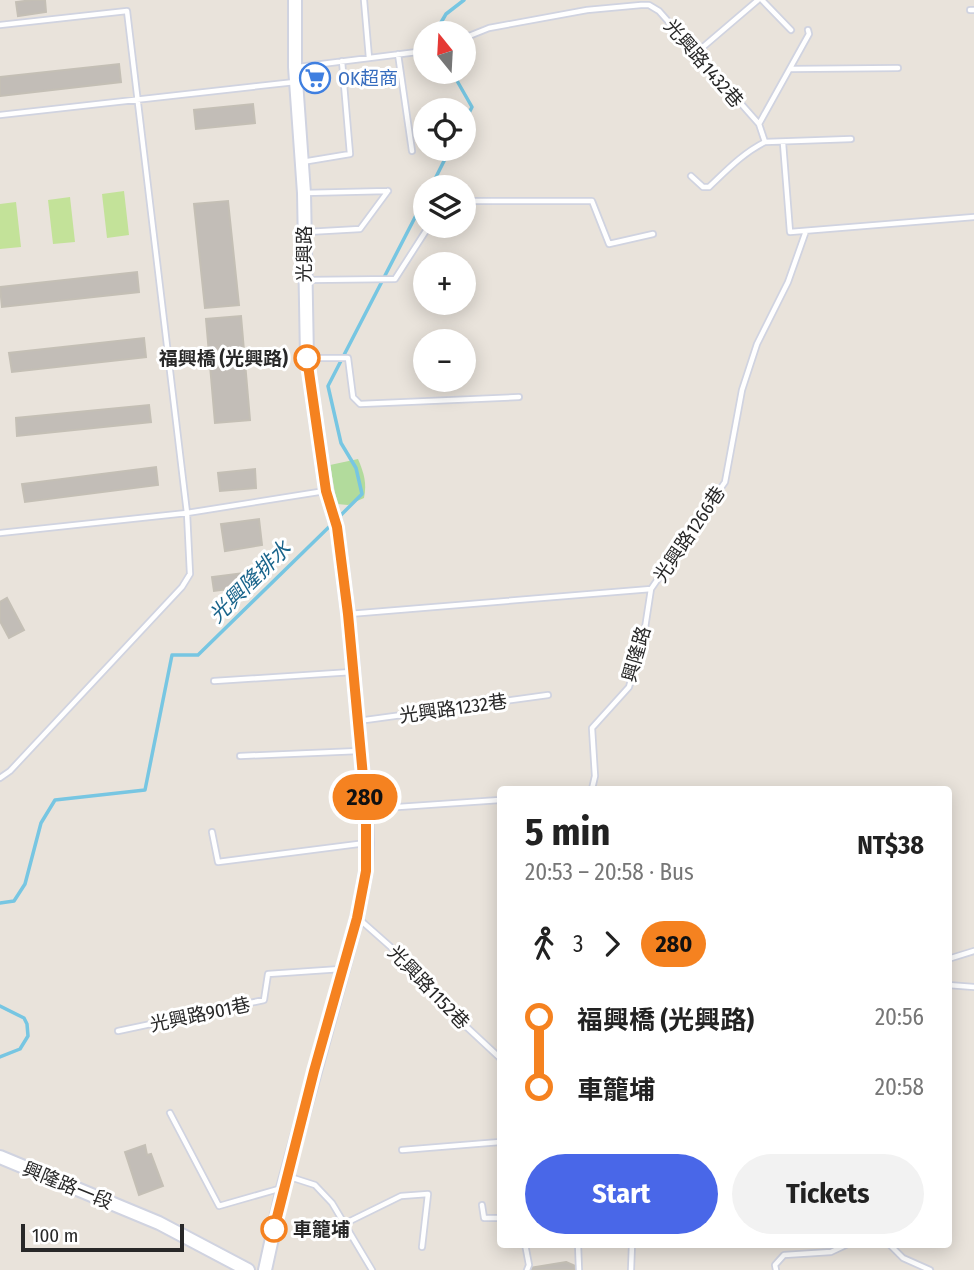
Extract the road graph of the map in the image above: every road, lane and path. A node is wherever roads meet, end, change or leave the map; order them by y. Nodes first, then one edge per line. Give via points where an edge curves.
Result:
1 (295, 0) edge
2 (364, 0) edge
3 (760, 0) edge
4 (0, 25) edge
5 (791, 30) dead end
6 (808, 30) dead end
7 (476, 33) edge
8 (413, 52) edge
9 (696, 53) junction
10 (398, 54) junction
11 (369, 58) junction
12 (342, 61) junction
13 (295, 67) junction
14 (898, 68) dead end
15 (790, 69) junction
16 (296, 82) junction
17 (139, 99) junction
18 (0, 116) edge
19 (759, 124) junction
20 (851, 139) dead end
21 (765, 142) junction
22 (783, 143) junction
23 (412, 151) dead end
24 (302, 163) junction
25 (691, 176) dead end
26 (303, 193) junction
27 (476, 201) edge
28 (974, 217) edge
29 (806, 230) junction
30 (304, 233) junction
31 (653, 234) dead end
32 (421, 238) edge
33 (304, 280) junction
34 (307, 358) junction
35 (519, 397) dead end
36 (326, 491) junction
37 (187, 513) junction
38 (0, 533) edge
39 (651, 589) junction
40 (348, 614) junction
41 (352, 672) junction
42 (214, 681) dead end
43 (548, 695) dead end
44 (358, 721) junction
45 (360, 751) junction
46 (240, 756) dead end
47 (0, 778) edge
48 (593, 786) edge
49 (497, 800) edge
50 (366, 809) junction
51 (212, 832) dead end
52 (366, 843) junction
53 (357, 918) junction
54 (974, 951) edge
55 (952, 958) edge
56 (342, 969) junction
57 (952, 985) edge
58 (974, 987) edge
59 (118, 1031) dead end
60 (497, 1055) edge
61 (170, 1113) dead end
62 (497, 1142) edge
63 (402, 1150) dead end
64 (0, 1157) edge
65 (285, 1182) junction
66 (482, 1205) dead end
67 (497, 1218) edge
68 (345, 1224) junction
69 (422, 1247) dead end
70 (526, 1248) edge
71 (578, 1248) edge
72 (632, 1248) edge
73 (840, 1248) edge
74 (893, 1248) edge
75 (248, 1270) edge
76 (265, 1270) edge
77 (372, 1270) edge
78 (527, 1270) edge
79 (579, 1270) edge
80 (631, 1270) edge
81 (776, 1270) edge
82 (930, 1270) edge

1 - 13 main road, 光興路
2 - 11 lane
3 - 5 lane
3 - 9 lane
4 - 17 lane via 127,11
6 - 15 lane
7 - 9 lane, 光興路1432巷 via 587,10 649,5
8 - 10 lane
9 - 19 lane, 光興路1432巷
10 - 11 lane
10 - 23 lane
11 - 12 lane
12 - 13 lane
12 - 24 lane via 350,154
13 - 16 main road, 光興路
14 - 15 lane
15 - 19 lane
16 - 17 lane
16 - 24 main road, 光興路
17 - 18 lane
17 - 37 lane
19 - 21 lane, 光興路1432巷
20 - 22 lane
21 - 22 lane
21 - 25 lane via 738,159 709,187
22 - 29 lane via 790,232
24 - 26 main road, 光興路
26 - 30 main road, 光興路
26 - 30 lane via 388,191 360,229
27 - 31 lane via 592,201 609,244
28 - 29 lane
29 - 39 lane, 光興路1266巷 via 742,390 725,482
30 - 33 main road, 光興路
32 - 33 lane via 395,279
33 - 34 main road, 光興路
34 - 35 lane via 348,358 353,397 360,404
34 - 36 main road, 光興路
36 - 37 lane
36 - 40 main road, 光興路 via 337,527
37 - 38 lane
37 - 47 lane via 190,574 182,587
39 - 40 lane, 光興路1266巷
39 - 48 lane, 興隆路 via 629,687 592,728
40 - 41 main road
41 - 42 lane
41 - 44 main road
43 - 44 lane, 光興路1232巷
44 - 45 main road
45 - 46 lane
45 - 50 main road
49 - 50 lane
50 - 52 main road
51 - 52 lane via 218,862
52 - 53 main road
53 - 56 main road
53 - 60 lane, 光興路1152巷 via 410,964
54 - 55 lane
56 - 59 lane, 光興路901巷 via 268,974 264,1000
56 - 65 main road
57 - 58 lane
61 - 65 lane via 219,1206
62 - 63 lane
64 - 75 main road, 興隆路一段 via 159,1223
65 - 68 lane via 315,1185
65 - 76 main road
66 - 67 lane via 485,1217
68 - 69 lane via 401,1196 428,1194
68 - 77 lane
70 - 78 lane
71 - 79 lane
72 - 80 lane
73 - 81 lane via 784,1255
74 - 82 lane

